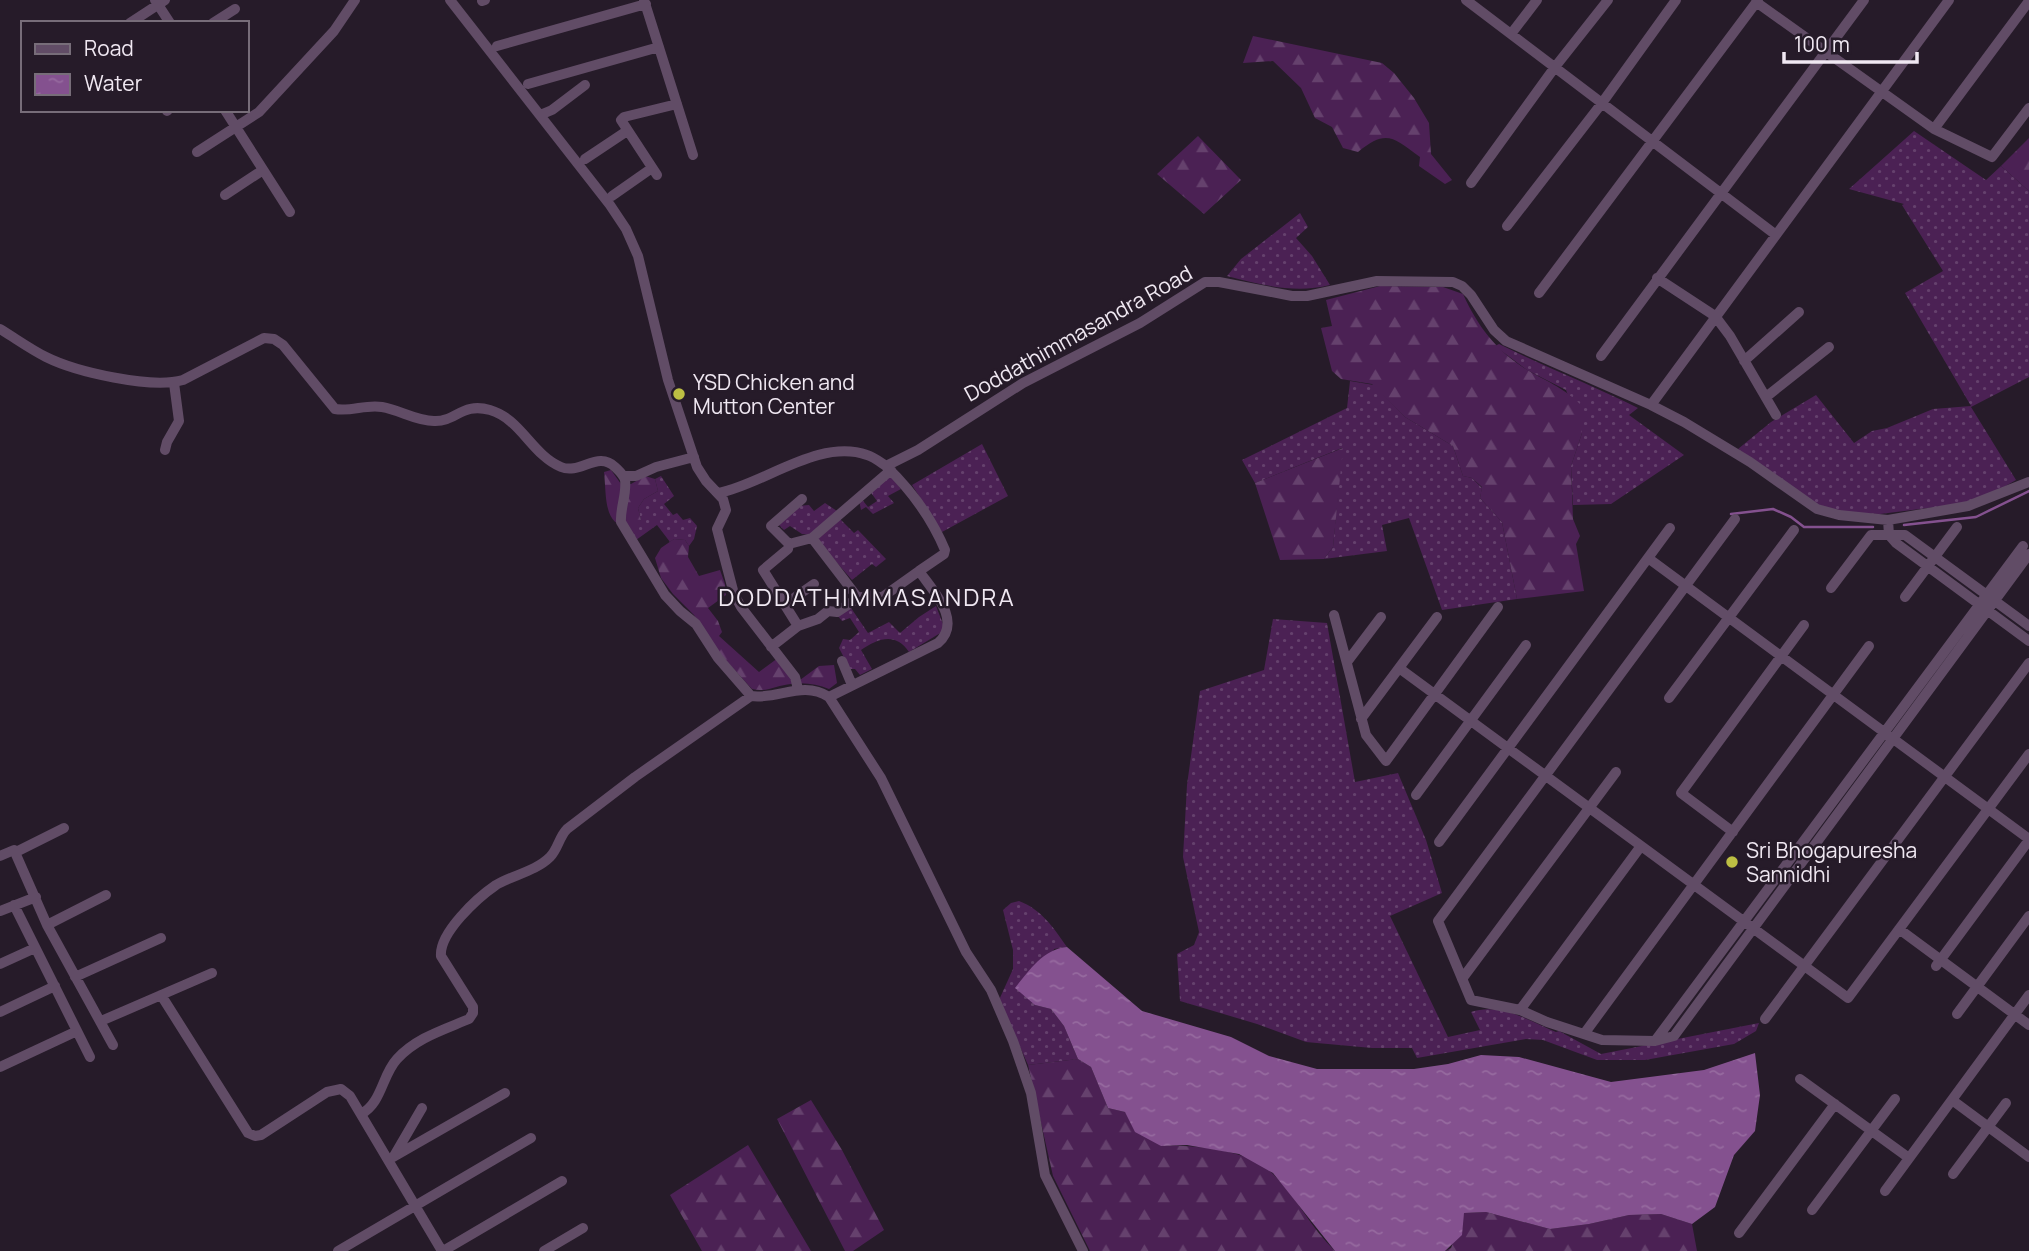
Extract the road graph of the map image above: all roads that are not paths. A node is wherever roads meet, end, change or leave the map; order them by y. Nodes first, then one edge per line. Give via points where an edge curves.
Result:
1 (355, 0) edge
2 (450, 0) edge
3 (1467, 0) edge
4 (1536, 0) edge
5 (1608, 0) edge
6 (1676, 0) edge
7 (1864, 0) edge
8 (1950, 0) edge
9 (159, 1) edge
10 (1757, 1) edge
11 (2029, 1) edge
12 (645, 2) edge
13 (236, 9) dead end
14 (133, 21) edge
15 (169, 21) edge
16 (216, 21) edge
17 (1511, 34) junction
18 (497, 46) dead end
19 (659, 47) junction
20 (1825, 51) junction
21 (1555, 67) junction
22 (528, 84) dead end
23 (585, 85) dead end
24 (1882, 92) junction
25 (1602, 103) junction
26 (677, 104) junction
27 (2029, 108) edge
28 (226, 112) edge
29 (540, 115) junction
30 (236, 127) junction
31 (1934, 129) junction
32 (627, 131) junction
33 (1654, 142) junction
34 (197, 152) dead end
35 (693, 155) dead end
36 (585, 159) dead end
37 (263, 170) junction
38 (1471, 183) dead end
39 (1721, 193) junction
40 (225, 195) dead end
41 (612, 195) dead end
42 (290, 212) dead end
43 (1507, 226) dead end
44 (1776, 235) junction
45 (1657, 278) junction
46 (1539, 293) dead end
47 (1799, 312) dead end
48 (1715, 316) junction
49 (0, 329) edge
50 (1829, 347) dead end
51 (1601, 356) dead end
52 (1744, 360) junction
53 (174, 383) junction
54 (1766, 397) junction
55 (1651, 405) junction
56 (1776, 415) dead end
57 (165, 450) dead end
58 (694, 457) junction
59 (888, 468) junction
60 (624, 476) junction
61 (2029, 482) edge
62 (719, 493) junction
63 (802, 499) dead end
64 (1735, 519) dead end
65 (1888, 520) junction
66 (1957, 527) dead end
67 (1670, 528) dead end
68 (1794, 530) dead end
69 (1889, 535) junction
70 (812, 538) junction
71 (789, 544) junction
72 (2026, 550) edge
73 (1935, 557) junction
74 (1648, 558) junction
75 (1928, 566) junction
76 (919, 571) junction
77 (814, 584) dead end
78 (1685, 586) junction
79 (1831, 588) dead end
80 (1905, 597) dead end
81 (858, 598) junction
82 (1991, 598) junction
83 (784, 605) junction
84 (1498, 607) dead end
85 (1983, 607) junction
86 (1334, 615) dead end
87 (1381, 617) dead end
88 (1437, 617) dead end
89 (1729, 618) junction
90 (1804, 625) dead end
91 (799, 626) junction
92 (2029, 626) edge
93 (2029, 641) edge
94 (1526, 645) dead end
95 (1869, 646) dead end
96 (771, 647) junction
97 (1782, 656) junction
98 (842, 662) dead end
99 (1347, 662) junction
100 (2029, 663) edge
101 (1399, 668) junction
102 (852, 685) junction
103 (798, 689) junction
104 (1434, 694) junction
105 (1834, 695) junction
106 (751, 696) junction
107 (829, 697) junction
108 (1669, 698) dead end
109 (1362, 719) junction
110 (1471, 721) junction
111 (1889, 736) junction
112 (1508, 749) junction
113 (2029, 754) edge
114 (1616, 772) dead end
115 (1545, 776) junction
116 (1945, 777) junction
117 (1416, 795) dead end
118 (1589, 808) junction
119 (1988, 809) junction
120 (64, 828) dead end
121 (1733, 832) junction
122 (2029, 840) edge
123 (1439, 842) dead end
124 (1640, 846) junction
125 (16, 852) junction
126 (0, 856) edge
127 (1694, 885) junction
128 (106, 895) dead end
129 (36, 897) junction
130 (14, 905) junction
131 (0, 911) edge
132 (2029, 916) edge
133 (1744, 922) junction
134 (47, 925) junction
135 (1754, 929) junction
136 (1899, 929) junction
137 (161, 938) dead end
138 (35, 948) junction
139 (1938, 963) junction
140 (0, 964) edge
141 (1804, 966) junction
142 (212, 973) dead end
143 (75, 977) junction
144 (1462, 979) junction
145 (55, 986) junction
146 (1977, 986) junction
147 (161, 995) junction
148 (2029, 995) edge
149 (1520, 1010) junction
150 (0, 1012) edge
151 (1957, 1014) dead end
152 (2015, 1014) junction
153 (1765, 1019) dead end
154 (101, 1021) junction
155 (2029, 1025) edge
156 (77, 1031) junction
157 (1584, 1034) junction
158 (1655, 1041) junction
159 (113, 1045) dead end
160 (90, 1056) dead end
161 (0, 1067) edge
162 (1800, 1079) dead end
163 (505, 1093) dead end
164 (1895, 1099) dead end
165 (1952, 1100) junction
166 (2006, 1103) dead end
167 (1835, 1104) junction
168 (422, 1108) dead end
169 (361, 1114) junction
170 (1988, 1127) junction
171 (1871, 1131) junction
172 (531, 1138) dead end
173 (2029, 1157) edge
174 (1909, 1158) junction
175 (391, 1159) junction
176 (1953, 1174) dead end
177 (562, 1181) dead end
178 (1885, 1191) dead end
179 (415, 1205) junction
180 (1812, 1210) dead end
181 (583, 1228) dead end
182 (1739, 1233) dead end
183 (562, 1240) junction
184 (338, 1251) edge
185 (442, 1251) edge
186 (544, 1251) edge
187 (567, 1251) edge
188 (1083, 1251) edge

1 - 30 street via 334,31 259,112
2 - 29 street
3 - 17 street
4 - 17 street
5 - 21 street
6 - 25 street
7 - 20 street
8 - 24 street
9 - 14 street
9 - 15 street
10 - 20 street
10 - 33 street
11 - 31 street
12 - 18 street
12 - 19 street
13 - 16 street
17 - 21 street
19 - 22 street
19 - 26 street
20 - 24 street
20 - 39 street
21 - 25 street
21 - 38 street
23 - 29 street
24 - 31 street
24 - 44 street
25 - 33 street
25 - 43 street
26 - 32 street via 622,118
26 - 35 street
27 - 31 street via 1992,157
28 - 30 street
29 - 58 street via 626,229 638,256 668,380
30 - 34 street
30 - 37 street
32 - 36 street
32 - 41 street via 654,172
33 - 39 street
33 - 46 street
37 - 40 street
37 - 42 street
39 - 44 street
39 - 45 street
44 - 48 street
45 - 48 street
45 - 51 street
47 - 52 street
48 - 52 street
48 - 55 street
49 - 53 street via 48,358 93,373
50 - 54 street
52 - 54 street
53 - 57 street via 178,421
53 - 60 street via 264,338 274,339 335,409 379,406 436,422 460,411 488,410 510,421 562,468 599,460 610,462
54 - 56 street
55 - 59 street, Doddathimmasandra Road via 1506,341 1493,330 1471,295 1453,282 1377,281 1307,296 1205,282 1153,316 1023,383
55 - 65 street, Doddathimmasandra Road via 1750,462 1817,509
58 - 60 street
58 - 62 street via 706,481
59 - 62 street via 867,455 835,452
59 - 70 street, Doddathimmasandra Road
59 - 76 street via 919,503 945,550
60 - 106 street via 621,522 665,596 696,624
61 - 65 street, Doddathimmasandra Road via 1968,506
62 - 96 street via 726,510 717,528 734,594
63 - 71 street via 771,526
64 - 78 street
65 - 69 street
66 - 73 street
67 - 74 street
68 - 89 street
69 - 73 street via 1905,535
69 - 75 street
69 - 79 street via 1871,535
70 - 71 street
70 - 81 street
71 - 83 street via 763,570
72 - 82 street
73 - 75 street
73 - 82 street
74 - 78 street
74 - 112 street
75 - 80 street
75 - 85 street
76 - 81 street via 881,598 873,594
76 - 102 street via 943,605 949,626 946,636
77 - 83 street
78 - 89 street
78 - 115 street
81 - 91 street via 837,612 828,611
82 - 85 street
82 - 92 street
83 - 91 street
84 - 104 street
85 - 93 street
85 - 111 street
86 - 99 street
87 - 99 street
88 - 101 street
89 - 97 street
89 - 108 street
90 - 97 street
91 - 96 street
94 - 110 street
95 - 105 street
96 - 103 street via 795,677
97 - 105 street
97 - 121 street via 1681,793
98 - 102 street
99 - 109 street
100 - 116 street
101 - 104 street
101 - 109 street
102 - 107 street
103 - 106 street
103 - 107 street
104 - 109 street via 1386,761 1366,735
104 - 110 street
105 - 111 street
105 - 121 street
106 - 169 street via 566,829 551,856 497,885 462,915 440,946 440,956 473,1013 469,1019 423,1038 395,1060 376,1099
107 - 188 street via 881,778 966,952 991,990 1031,1093 1045,1175
110 - 112 street
110 - 117 street
111 - 116 street
111 - 133 street
111 - 135 street
112 - 115 street
112 - 123 street
113 - 119 street
114 - 118 street
115 - 118 street
115 - 144 street via 1438,921
116 - 119 street
116 - 141 street
118 - 124 street
118 - 144 street
119 - 122 street
119 - 136 street
120 - 125 street
121 - 127 street
122 - 139 street
124 - 127 street
124 - 149 street
125 - 126 street
125 - 129 street
127 - 133 street
127 - 157 street
128 - 134 street
129 - 130 street
129 - 134 street
130 - 131 street
130 - 138 street
132 - 146 street
133 - 135 street
133 - 158 street
134 - 143 street
135 - 141 street
135 - 158 street via 1674,1037
136 - 139 street
136 - 141 street via 1848,998
137 - 143 street
138 - 140 street
138 - 145 street
139 - 146 street
141 - 153 street
142 - 147 street
143 - 154 street
144 - 149 street via 1471,1000
145 - 150 street
145 - 156 street
146 - 151 street
146 - 152 street
147 - 154 street
147 - 169 street via 248,1133 261,1135 327,1092 341,1089
148 - 152 street
149 - 157 street
152 - 155 street
152 - 165 street
154 - 159 street
156 - 160 street
156 - 161 street
157 - 158 street via 1602,1040
162 - 167 street
163 - 175 street
164 - 171 street
165 - 170 street
165 - 174 street
166 - 170 street
167 - 171 street
167 - 182 street
168 - 175 street
169 - 175 street
170 - 173 street
170 - 176 street
171 - 174 street
171 - 180 street
172 - 179 street
174 - 178 street
175 - 179 street
177 - 185 street
179 - 184 street
179 - 185 street
181 - 183 street
183 - 186 street
183 - 187 street

